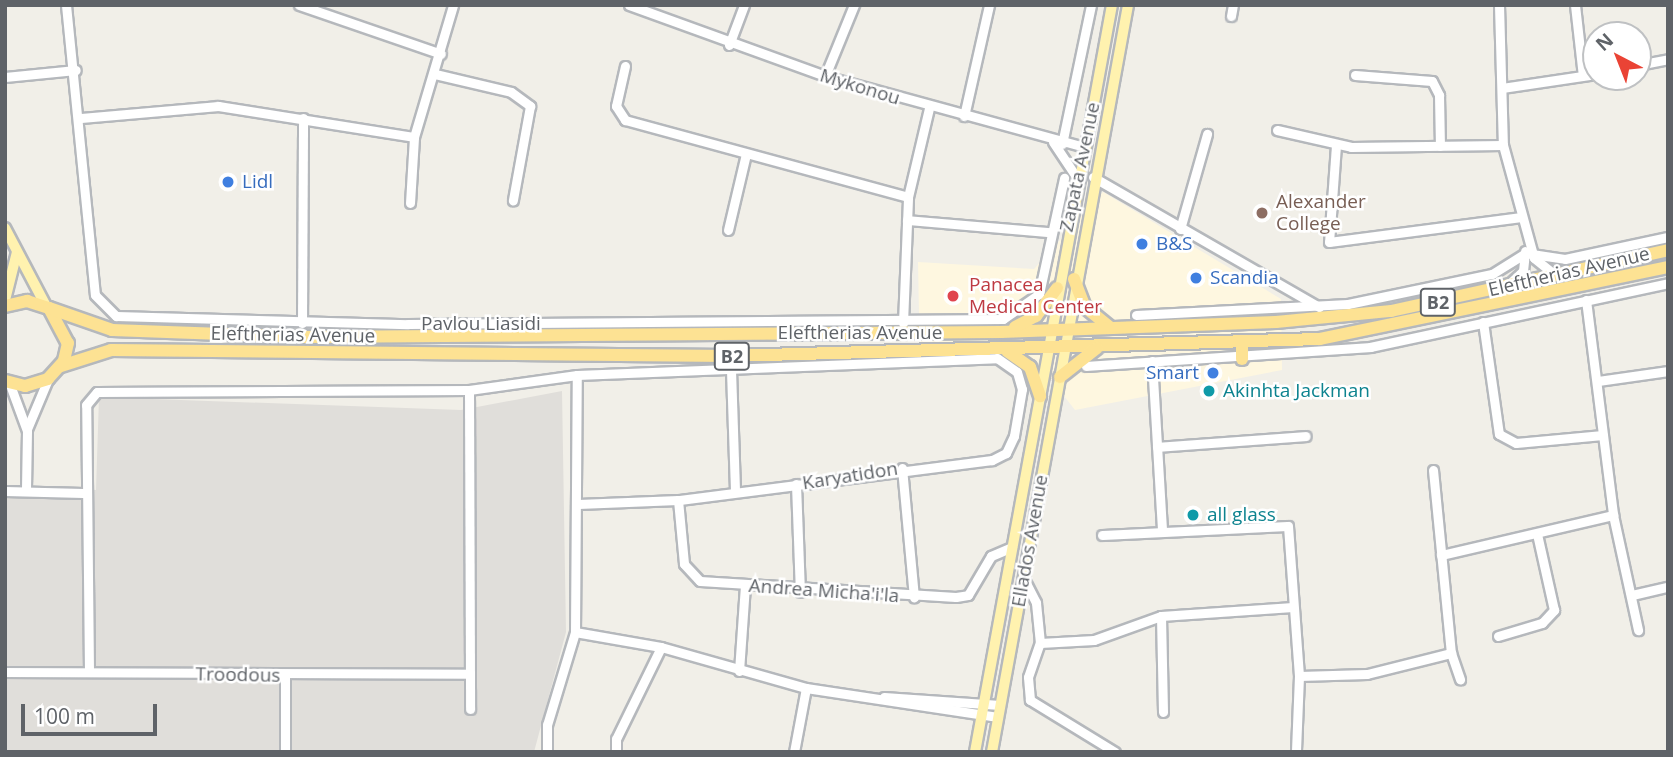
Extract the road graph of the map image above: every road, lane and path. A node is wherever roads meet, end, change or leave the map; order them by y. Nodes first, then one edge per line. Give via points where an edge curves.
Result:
1 (66, 5) edge
2 (299, 5) edge
3 (453, 5) edge
4 (629, 5) edge
5 (744, 5) edge
6 (854, 5) edge
7 (989, 5) edge
8 (1091, 5) edge
9 (1112, 5) edge
10 (1128, 5) edge
11 (1233, 5) edge
12 (1499, 5) edge
13 (1575, 5) edge
14 (334, 9) edge
15 (1231, 16) dead end
16 (729, 45) junction
17 (441, 54) junction
18 (625, 66) dead end
19 (1582, 67) edge
20 (76, 70) junction
21 (435, 74) junction
22 (1355, 75) dead end
23 (825, 76) junction
24 (1582, 76) edge
25 (5, 77) edge
26 (1502, 88) junction
27 (929, 108) junction
28 (964, 116) junction
29 (81, 118) junction
30 (303, 118) junction
31 (1277, 130) dead end
32 (1207, 134) dead end
33 (414, 137) junction
34 (1058, 143) junction
35 (1336, 145) junction
36 (1503, 145) junction
37 (1440, 146) junction
38 (1084, 147) junction
39 (746, 155) junction
40 (1093, 177) junction
41 (1064, 178) dead end
42 (1077, 178) junction
43 (908, 197) junction
44 (513, 200) dead end
45 (410, 203) dead end
46 (907, 220) junction
47 (1522, 222) junction
48 (5, 228) edge
49 (1180, 229) junction
50 (729, 230) dead end
51 (1048, 232) junction
52 (1668, 237) edge
53 (16, 245) junction
54 (1668, 250) edge
55 (1528, 253) junction
56 (1668, 267) edge
57 (1559, 275) junction
58 (1074, 279) junction
59 (1668, 283) edge
60 (1057, 288) junction
61 (1496, 289) junction
62 (5, 300) edge
63 (1586, 300) junction
64 (5, 306) edge
65 (48, 307) junction
66 (1321, 308) junction
67 (1136, 315) dead end
68 (1483, 322) junction
69 (302, 323) junction
70 (903, 323) junction
71 (475, 324) junction
72 (519, 324) junction
73 (1110, 327) junction
74 (1066, 329) junction
75 (1049, 330) junction
76 (1001, 332) junction
77 (532, 335) junction
78 (460, 336) junction
79 (1242, 342) junction
80 (1107, 344) junction
81 (1065, 347) junction
82 (1048, 348) junction
83 (996, 354) junction
84 (1242, 359) junction
85 (1152, 360) junction
86 (61, 366) junction
87 (1086, 366) dead end
88 (731, 370) junction
89 (1668, 371) edge
90 (577, 375) junction
91 (1060, 377) junction
92 (48, 379) junction
93 (1598, 381) junction
94 (7, 382) edge
95 (469, 390) junction
96 (1040, 396) junction
97 (27, 431) junction
98 (1603, 435) junction
99 (1306, 436) dead end
100 (1157, 447) junction
101 (902, 468) junction
102 (1433, 470) dead end
103 (796, 484) junction
104 (5, 491) edge
105 (26, 491) junction
106 (735, 492) junction
107 (83, 493) junction
108 (678, 500) junction
109 (578, 504) junction
110 (1613, 515) junction
111 (1162, 530) junction
112 (1537, 534) junction
113 (1102, 535) dead end
114 (1012, 547) junction
115 (1441, 555) junction
116 (1023, 577) junction
117 (746, 586) junction
118 (1668, 587) edge
119 (800, 592) junction
120 (1632, 594) junction
121 (914, 597) junction
122 (1293, 607) junction
123 (1161, 617) junction
124 (1638, 630) dead end
125 (575, 632) junction
126 (1498, 636) dead end
127 (1040, 643) junction
128 (661, 647) junction
129 (1451, 653) junction
130 (89, 671) junction
131 (739, 671) junction
132 (5, 672) edge
133 (470, 674) junction
134 (285, 676) junction
135 (1299, 676) junction
136 (1460, 679) dead end
137 (806, 688) junction
138 (872, 698) junction
139 (983, 703) junction
140 (470, 709) dead end
141 (999, 711) junction
142 (1163, 712) dead end
143 (981, 715) junction
144 (285, 752) edge
145 (547, 752) edge
146 (616, 752) edge
147 (794, 752) edge
148 (975, 752) edge
149 (992, 752) edge
150 (1115, 752) edge
151 (1296, 752) edge

1 - 20 street, Pavlou Liasidi
2 - 14 street
3 - 17 street
4 - 16 street, Mykonou
5 - 16 street
6 - 23 street
7 - 28 street
8 - 34 street
9 - 38 main road, Zapata Avenue
10 - 40 main road, Zapata Avenue
11 - 15 street
12 - 26 street
13 - 19 street
14 - 17 street
16 - 23 street, Mykonou
17 - 21 street
18 - 39 street via 616,106 625,120
20 - 25 street
20 - 29 street, Pavlou Liasidi
21 - 33 street
21 - 44 street via 511,92 530,106
22 - 37 street via 1432,81 1439,95
23 - 27 street, Mykonou
24 - 26 street
26 - 36 street
27 - 28 street, Mykonou
27 - 43 street
28 - 34 street, Mykonou
29 - 30 street via 194,106
29 - 69 street, Pavlou Liasidi via 95,295 107,312
30 - 33 street
30 - 69 street
31 - 35 street
32 - 49 street
33 - 45 street
34 - 38 street, Mykonou
34 - 42 street
35 - 37 street
35 - 47 street via 1329,243
36 - 37 street
36 - 47 street
38 - 42 main road, Zapata Avenue
39 - 43 street
39 - 50 street
40 - 49 street
40 - 58 main road, Zapata Avenue
41 - 51 street, Pavlou Liasidi
42 - 60 main road, Zapata Avenue
43 - 46 street
46 - 51 street
46 - 70 street
47 - 55 street
48 - 53 main road
49 - 66 street
51 - 70 street, Pavlou Liasidi via 1041,289 1020,314
52 - 55 street via 1565,259
53 - 62 main road via 17,271
53 - 65 main road
54 - 57 highway, Eleftherias Avenue / B2
55 - 57 street via 1542,270
55 - 61 street via 1518,278
55 - 66 street via 1492,274
56 - 79 highway, Eleftherias Avenue / B2 via 1394,328
57 - 61 highway, Eleftherias Avenue / B2
58 - 73 highway via 1085,307
58 - 74 main road, Zapata Avenue
59 - 63 street
60 - 75 main road, Zapata Avenue
60 - 76 highway via 1031,320
61 - 73 highway, Eleftherias Avenue / B2 via 1319,321
63 - 68 street
63 - 93 street
64 - 65 highway, B2 via 27,301
65 - 78 highway, Eleftherias Avenue / B2 via 112,330
65 - 86 highway via 67,336
66 - 67 street
68 - 84 street via 1370,347
68 - 98 street via 1499,434 1516,443
69 - 71 street, Pavlou Liasidi
70 - 72 street, Pavlou Liasidi
71 - 72 street, Pavlou Liasidi
71 - 78 street
72 - 77 street
73 - 74 highway, Eleftherias Avenue / B2
74 - 75 highway, Eleftherias Avenue / B2
74 - 81 main road, Ellados Avenue
75 - 76 highway, Eleftherias Avenue / B2
75 - 82 main road, Ellados Avenue
76 - 77 highway, Eleftherias Avenue / B2
77 - 78 highway, Eleftherias Avenue / B2
79 - 80 highway, Eleftherias Avenue / B2
79 - 84 highway
80 - 81 highway, Eleftherias Avenue / B2
80 - 91 highway via 1082,355
81 - 82 highway, Eleftherias Avenue / B2
81 - 91 main road, Ellados Avenue
82 - 83 highway, Eleftherias Avenue / B2
82 - 96 main road, Ellados Avenue
83 - 86 highway, Eleftherias Avenue / B2 via 111,350
83 - 88 street
83 - 96 highway via 1030,367
83 - 101 street, Karyatidon via 1017,372 1022,389 1006,453 992,460
84 - 85 street
85 - 87 street
85 - 100 street
86 - 92 highway, B2
88 - 90 street
88 - 106 street
89 - 93 street
90 - 95 street
90 - 109 street
91 - 116 main road, Ellados Avenue
92 - 94 highway
92 - 97 street
93 - 98 street
94 - 97 street
95 - 107 street via 97,392 86,405
95 - 133 street
96 - 114 main road, Ellados Avenue
97 - 105 street
98 - 110 street
99 - 100 street
100 - 111 street
101 - 103 street, Karyatidon
101 - 121 street
102 - 115 street
103 - 106 street, Karyatidon
103 - 119 street
104 - 105 street
105 - 107 street
106 - 108 street, Karyatidon
107 - 130 street
108 - 109 street, Karyatidon
108 - 117 street, Andrea Micha'i'la via 688,574
109 - 125 street
110 - 112 street
110 - 120 street
111 - 113 street
111 - 122 street via 1287,526
112 - 115 street
112 - 126 street via 1554,610 1542,623
114 - 121 street, Andrea Micha'i'la via 991,556 968,595
114 - 139 main road, Ellados Avenue
115 - 129 street
116 - 127 street via 1036,603
116 - 141 main road, Ellados Avenue
117 - 119 street, Andrea Micha'i'la
117 - 131 street
118 - 120 street
119 - 121 street, Andrea Micha'i'la
120 - 124 street
122 - 123 street
122 - 135 street
123 - 127 street via 1094,640
123 - 142 street
125 - 128 street
125 - 145 street via 547,725
127 - 150 street via 1026,689 1038,707
128 - 131 street
128 - 146 street via 616,738
129 - 135 street via 1367,674
129 - 136 street
130 - 132 street, Troodous
130 - 134 street, Troodous
131 - 137 street
133 - 134 street, Troodous
133 - 140 street
134 - 144 street
135 - 151 street
137 - 138 street
137 - 147 street
138 - 139 street
138 - 143 street
139 - 141 street
139 - 143 main road, Ellados Avenue
141 - 143 street
141 - 149 main road, Ellados Avenue
143 - 148 main road, Ellados Avenue

